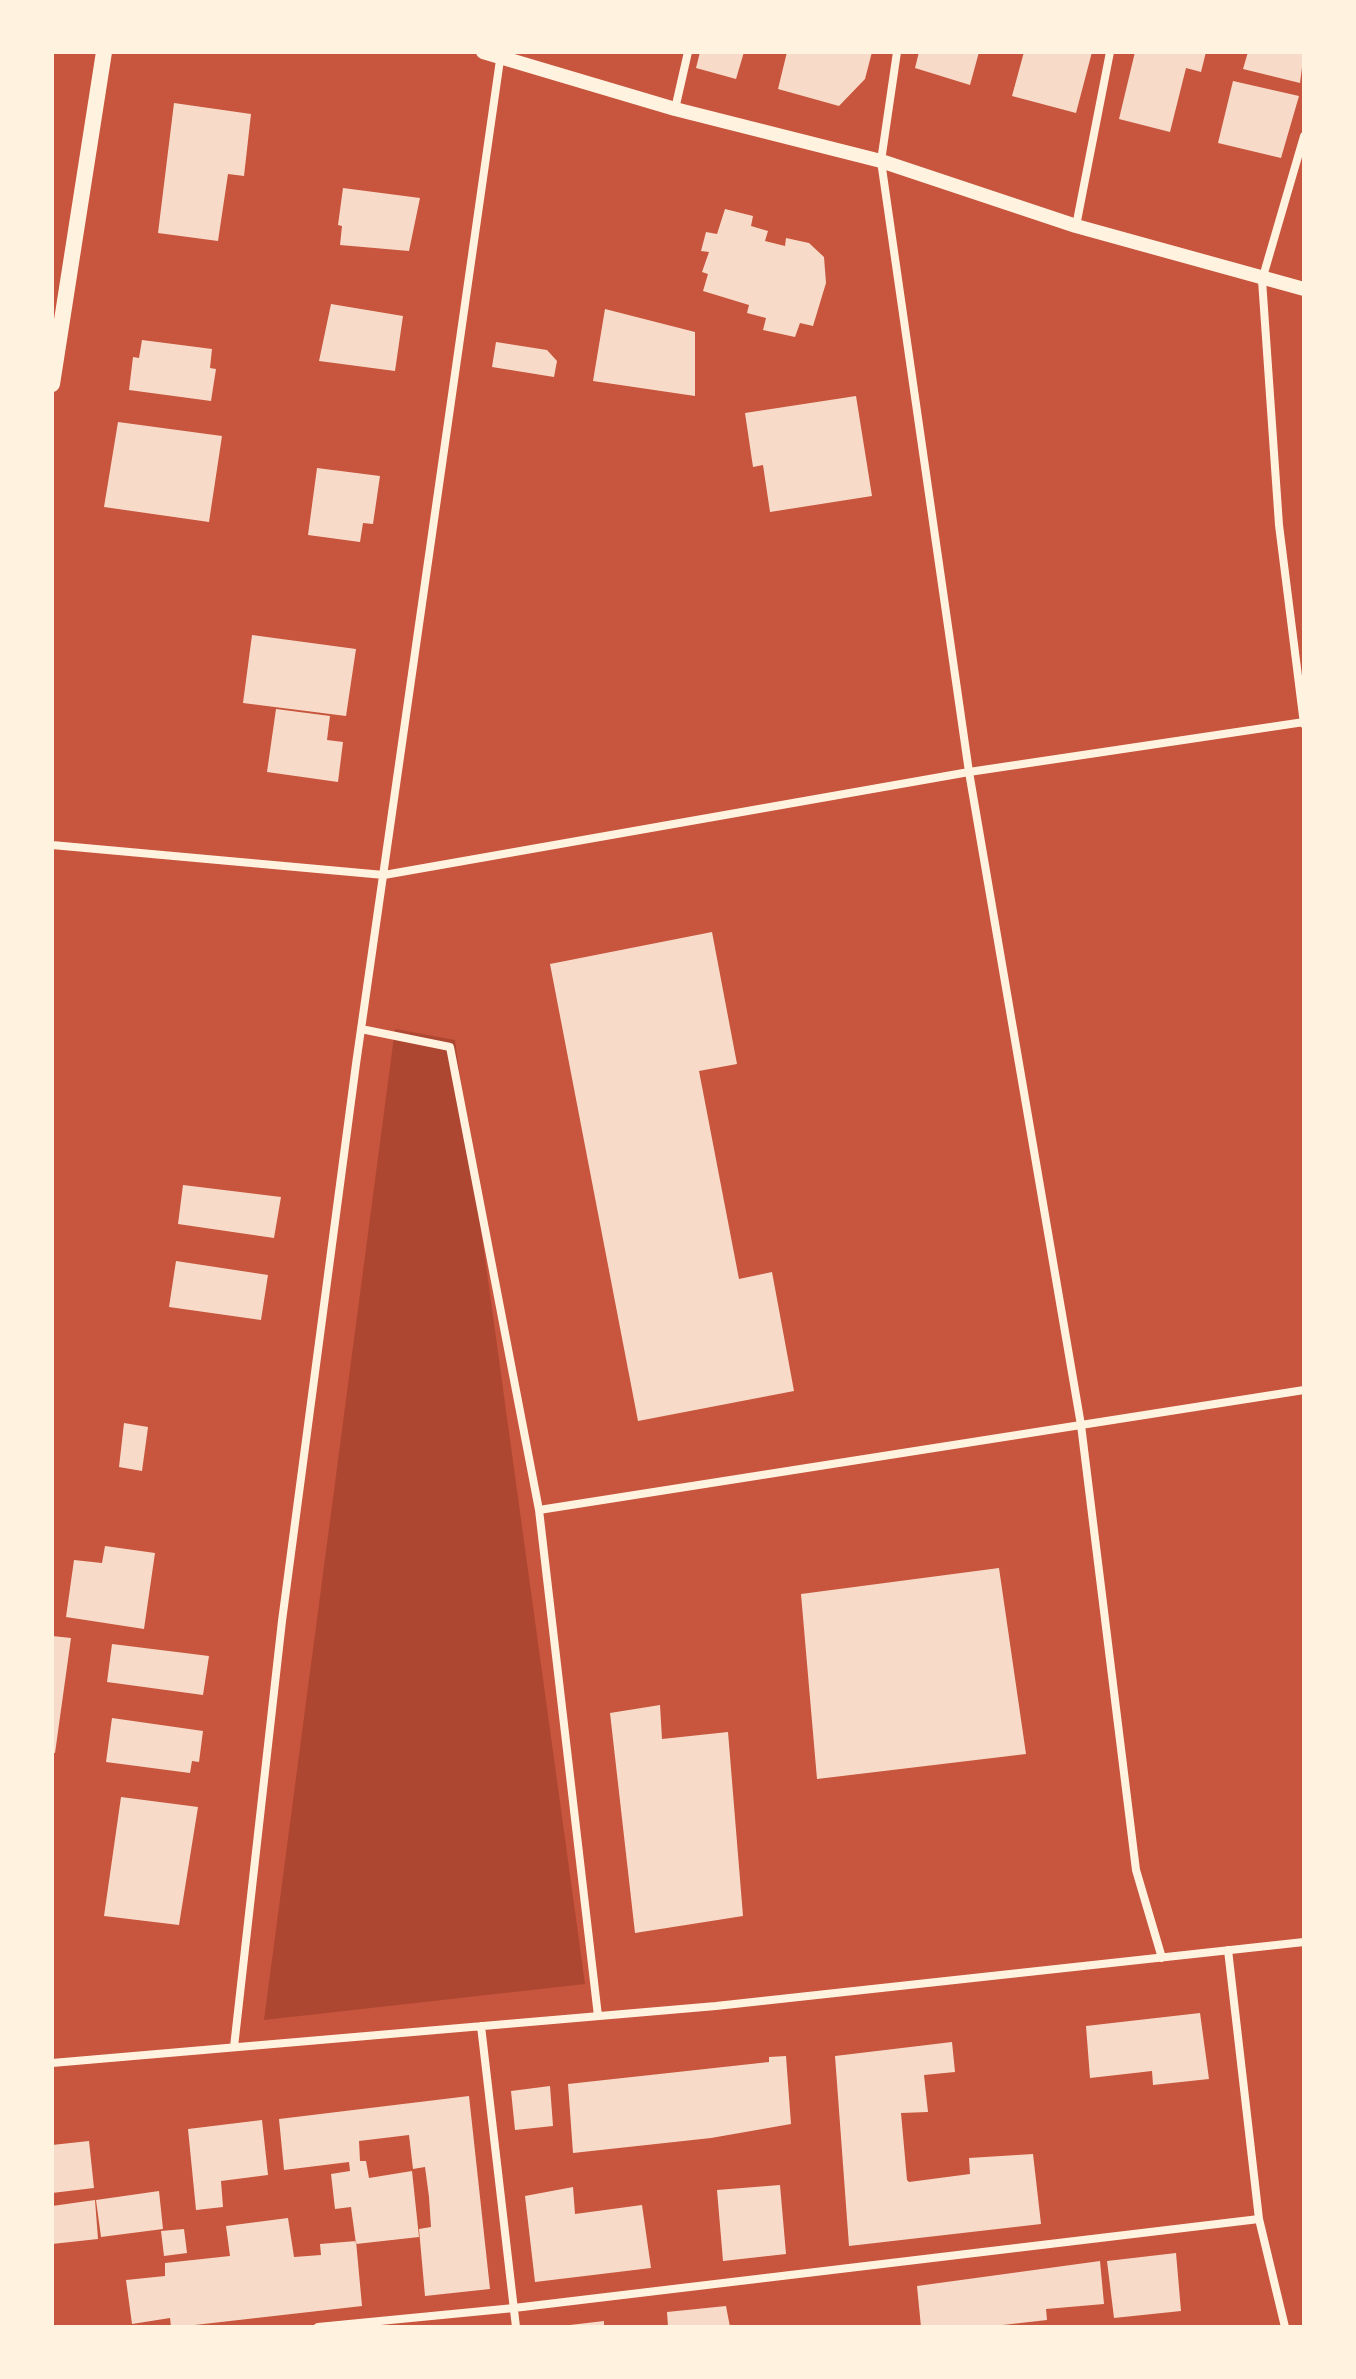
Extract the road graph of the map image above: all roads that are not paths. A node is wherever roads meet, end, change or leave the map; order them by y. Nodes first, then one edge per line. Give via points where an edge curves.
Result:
1 (104, 52) edge
2 (483, 52) edge
3 (688, 52) edge
4 (897, 52) edge
5 (1110, 52) edge
6 (500, 54) edge
7 (675, 109) junction
8 (1304, 136) edge
9 (881, 161) junction
10 (1076, 226) junction
11 (1262, 280) junction
12 (1304, 289) edge
13 (52, 384) edge
14 (1304, 724) edge
15 (969, 772) junction
16 (52, 845) edge
17 (384, 875) junction
18 (361, 1029) junction
19 (1304, 1390) edge
20 (1081, 1425) junction
21 (539, 1510) junction
22 (1304, 1942) edge
23 (1228, 1950) junction
24 (1162, 1958) junction
25 (598, 2016) junction
26 (481, 2026) junction
27 (234, 2047) junction
28 (52, 2063) edge
29 (1259, 2219) junction
30 (514, 2308) junction
31 (318, 2327) edge
32 (516, 2327) edge
33 (1285, 2327) edge

1 - 13 main road
2 - 6 street
3 - 7 street
4 - 9 street
5 - 10 street
6 - 7 street
6 - 17 street
7 - 9 street
8 - 11 street
9 - 10 street
9 - 15 street
10 - 11 street
11 - 12 street
11 - 14 street via 1279,525
14 - 15 street
15 - 17 street
15 - 20 street
16 - 17 street
17 - 18 street
18 - 21 street via 450,1047
18 - 27 street via 282,1621
19 - 20 street
20 - 21 street
20 - 24 street via 1136,1870
21 - 25 street
22 - 23 street
23 - 24 street
23 - 29 street
24 - 25 street
25 - 26 street
26 - 27 street
26 - 30 street
27 - 28 street
29 - 30 street
29 - 33 street
30 - 31 street
30 - 32 street

